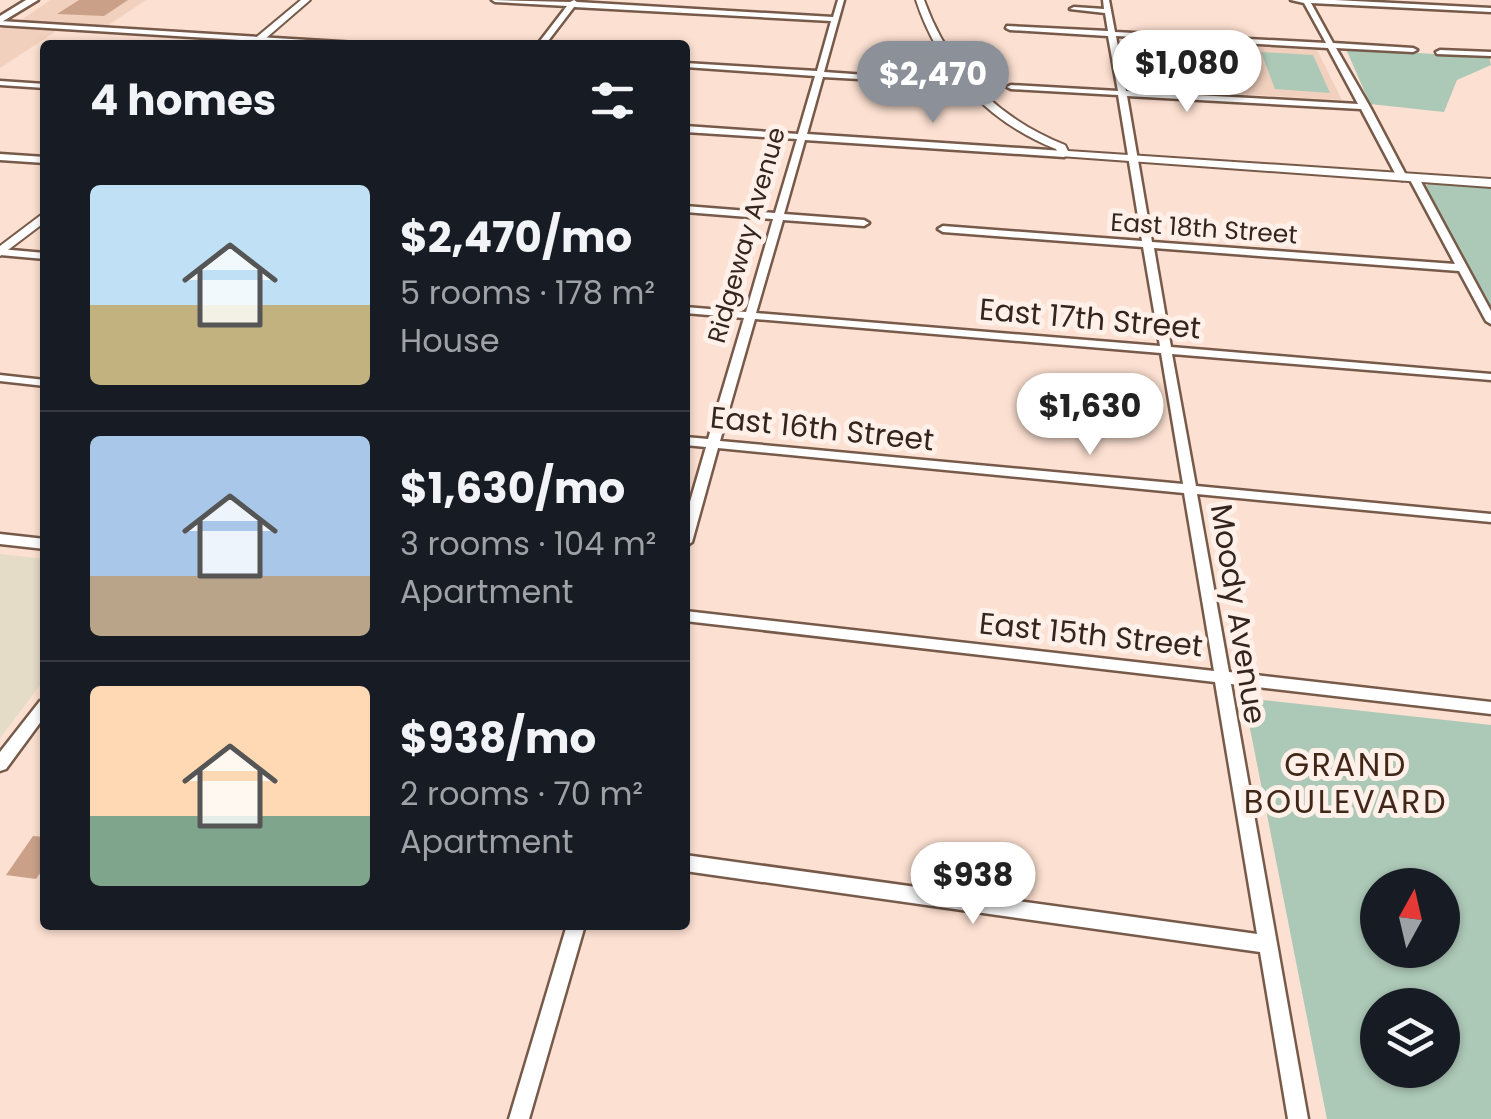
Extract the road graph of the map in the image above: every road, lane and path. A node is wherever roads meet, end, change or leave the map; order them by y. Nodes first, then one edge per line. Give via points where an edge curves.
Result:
1 (34, 0) edge
2 (306, 0) edge
3 (495, 0) edge
4 (841, 0) edge
5 (920, 0) edge
6 (1294, 0) edge
7 (1307, 0) edge
8 (574, 2) edge
9 (1107, 5) edge
10 (1074, 9) dead end
11 (1491, 10) edge
12 (834, 19) junction
13 (0, 22) edge
14 (1010, 28) dead end
15 (1111, 34) junction
16 (230, 40) edge
17 (257, 40) edge
18 (545, 40) edge
19 (1330, 45) junction
20 (1412, 50) dead end
21 (1440, 52) dead end
22 (1491, 54) edge
23 (690, 65) edge
24 (819, 74) junction
25 (895, 78) dead end
26 (0, 83) edge
27 (40, 86) edge
28 (1011, 87) dead end
29 (1120, 92) junction
30 (1366, 107) junction
31 (1004, 117) junction
32 (690, 129) edge
33 (800, 136) junction
34 (1064, 154) junction
35 (0, 157) edge
36 (1106, 157) junction
37 (1132, 159) junction
38 (40, 160) edge
39 (1408, 177) junction
40 (1491, 183) edge
41 (690, 209) edge
42 (778, 216) junction
43 (40, 220) edge
44 (864, 223) dead end
45 (943, 229) dead end
46 (1148, 244) junction
47 (0, 252) edge
48 (40, 256) edge
49 (1463, 268) junction
50 (690, 310) edge
51 (750, 315) junction
52 (1491, 321) edge
53 (1165, 350) junction
54 (0, 378) edge
55 (1491, 378) edge
56 (40, 382) edge
57 (690, 441) edge
58 (713, 443) junction
59 (1189, 489) junction
60 (1491, 518) edge
61 (690, 524) edge
62 (0, 539) edge
63 (40, 543) edge
64 (690, 617) edge
65 (1221, 677) junction
66 (1491, 708) edge
67 (40, 712) edge
68 (0, 764) edge
69 (690, 865) edge
70 (575, 930) edge
71 (1266, 944) junction
72 (519, 1119) edge
73 (1298, 1119) edge

1 - 13 main road
2 - 17 street
3 - 8 street
4 - 12 street, Ridgeway Avenue
5 - 31 street via 926,21 976,92
6 - 7 street
7 - 11 street
7 - 19 street
8 - 12 street
8 - 18 street
9 - 10 street
9 - 15 street, Moody Avenue
12 - 24 street, Ridgeway Avenue
13 - 16 street
14 - 15 street
15 - 19 street
15 - 29 street, Moody Avenue
19 - 20 street
19 - 30 street
21 - 22 street
23 - 24 street
24 - 25 street
24 - 33 street, Ridgeway Avenue
26 - 27 street
28 - 29 street
29 - 30 street
29 - 37 street, Moody Avenue
30 - 39 street
31 - 34 street
31 - 36 street
32 - 33 street
33 - 34 street
33 - 42 street, Ridgeway Avenue
34 - 36 street
35 - 38 street
36 - 37 street
37 - 39 street
37 - 46 street, Moody Avenue
39 - 40 street
39 - 49 street
41 - 42 street
42 - 44 street
42 - 51 street, Ridgeway Avenue
43 - 47 street
45 - 46 street, East 18th Street
46 - 49 street, East 18th Street
46 - 53 street, Moody Avenue
47 - 48 street
49 - 52 street
50 - 51 street, East 17th Street
51 - 53 street, East 17th Street
51 - 58 street, Ridgeway Avenue
53 - 55 street, East 17th Street
53 - 59 street, Moody Avenue
54 - 56 street
57 - 58 street, East 16th Street
58 - 59 street, East 16th Street
58 - 61 street, Ridgeway Avenue
59 - 60 street, East 16th Street
59 - 65 street, Moody Avenue
62 - 63 street
64 - 65 street, East 15th Street
65 - 66 street, East 15th Street
65 - 71 street, Moody Avenue
67 - 68 street
69 - 71 street
70 - 72 street
71 - 73 street, Moody Avenue

